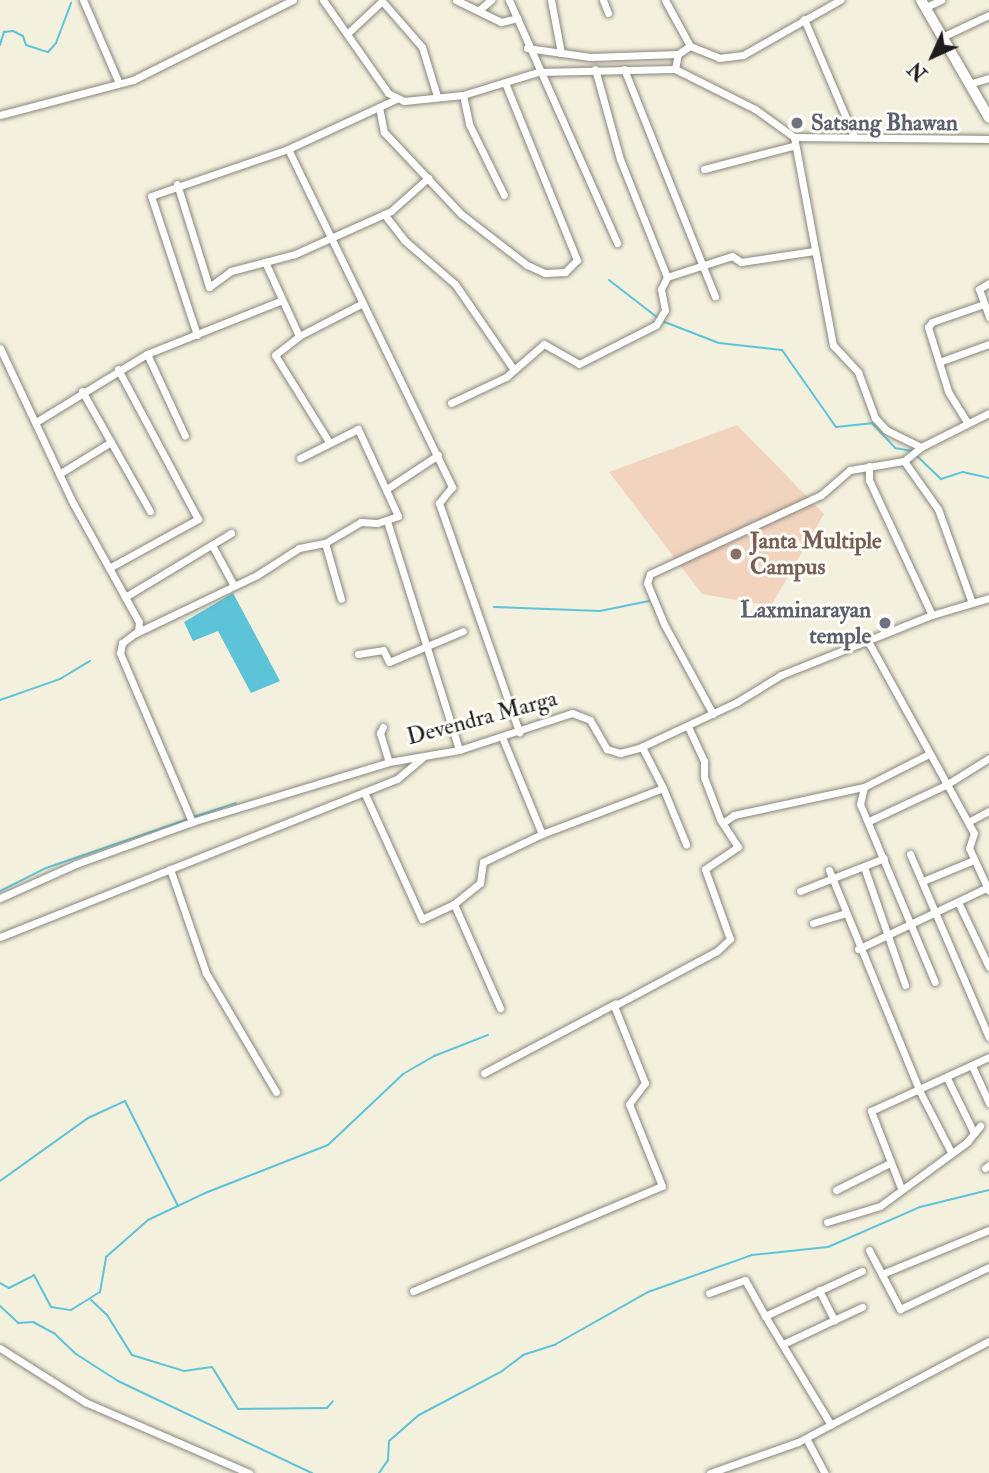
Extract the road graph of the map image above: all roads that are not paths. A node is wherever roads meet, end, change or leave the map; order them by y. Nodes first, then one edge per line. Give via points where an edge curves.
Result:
1 (83, 0) edge
2 (293, 0) edge
3 (323, 0) edge
4 (456, 0) edge
5 (491, 0) edge
6 (509, 0) edge
7 (551, 0) edge
8 (603, 0) edge
9 (665, 0) edge
10 (840, 0) edge
11 (940, 0) edge
12 (923, 4) edge
13 (479, 10) junction
14 (608, 13) dead end
15 (989, 15) edge
16 (518, 18) junction
17 (804, 19) junction
18 (349, 32) junction
19 (942, 37) junction
20 (690, 47) junction
21 (527, 48) junction
22 (561, 53) junction
23 (678, 54) junction
24 (595, 69) junction
25 (624, 69) junction
26 (675, 69) junction
27 (538, 72) junction
28 (989, 78) edge
29 (119, 83) junction
30 (969, 84) junction
31 (506, 85) junction
32 (463, 95) junction
33 (437, 96) junction
34 (396, 99) junction
35 (379, 107) junction
36 (0, 116) edge
37 (989, 118) edge
38 (854, 136) junction
39 (794, 137) junction
40 (989, 139) edge
41 (792, 146) junction
42 (288, 149) junction
43 (704, 169) dead end
44 (428, 178) junction
45 (177, 184) junction
46 (504, 195) dead end
47 (384, 214) junction
48 (331, 237) junction
49 (617, 243) dead end
50 (814, 251) junction
51 (265, 262) junction
52 (704, 267) junction
53 (667, 277) junction
54 (989, 282) edge
55 (715, 297) dead end
56 (280, 300) junction
57 (361, 304) junction
58 (984, 304) junction
59 (989, 317) edge
60 (197, 335) junction
61 (299, 336) junction
62 (989, 344) edge
63 (0, 348) edge
64 (147, 354) junction
65 (939, 362) junction
66 (118, 369) junction
67 (514, 370) junction
68 (82, 391) junction
69 (451, 403) dead end
70 (989, 413) edge
71 (36, 422) junction
72 (967, 422) junction
73 (185, 436) dead end
74 (111, 442) junction
75 (329, 442) junction
76 (919, 448) junction
77 (438, 455) junction
78 (300, 457) dead end
79 (908, 459) junction
80 (870, 466) junction
81 (59, 474) junction
82 (388, 488) junction
83 (150, 511) dead end
84 (387, 521) junction
85 (231, 533) dead end
86 (325, 543) junction
87 (212, 545) junction
88 (109, 568) junction
89 (233, 584) junction
90 (125, 597) junction
91 (989, 598) edge
92 (341, 599) dead end
93 (972, 603) junction
94 (932, 615) junction
95 (463, 631) dead end
96 (135, 634) junction
97 (869, 643) junction
98 (427, 647) junction
99 (358, 654) dead end
100 (712, 714) junction
101 (688, 726) junction
102 (383, 727) dead end
103 (519, 732) junction
104 (502, 737) junction
105 (642, 747) junction
106 (459, 750) junction
107 (929, 754) junction
108 (423, 757) junction
109 (989, 758) edge
110 (389, 762) junction
111 (946, 785) junction
112 (864, 787) junction
113 (663, 788) junction
114 (364, 792) junction
115 (989, 811) edge
116 (869, 821) junction
117 (192, 822) junction
118 (724, 822) junction
119 (968, 822) junction
120 (542, 834) junction
121 (686, 844) dead end
122 (910, 854) dead end
123 (884, 858) junction
124 (974, 860) junction
125 (864, 867) junction
126 (170, 869) junction
127 (829, 870) dead end
128 (834, 879) junction
129 (923, 881) junction
130 (988, 889) edge
131 (800, 891) dead end
132 (0, 898) edge
133 (958, 902) junction
134 (454, 904) junction
135 (938, 912) junction
136 (845, 913) junction
137 (813, 923) dead end
138 (912, 924) junction
139 (888, 935) junction
140 (0, 937) edge
141 (858, 949) junction
142 (988, 970) edge
143 (935, 982) dead end
144 (905, 985) dead end
145 (616, 1003) junction
146 (500, 1008) dead end
147 (989, 1037) edge
148 (989, 1058) edge
149 (972, 1066) junction
150 (484, 1073) dead end
151 (947, 1078) junction
152 (920, 1091) junction
153 (276, 1092) dead end
154 (989, 1103) edge
155 (980, 1126) dead end
156 (974, 1133) junction
157 (951, 1152) junction
158 (890, 1163) junction
159 (901, 1188) junction
160 (836, 1190) dead end
161 (827, 1222) dead end
162 (989, 1230) edge
163 (869, 1250) dead end
164 (989, 1267) edge
165 (862, 1271) dead end
166 (881, 1275) junction
167 (819, 1290) junction
168 (413, 1291) dead end
169 (709, 1293) dead end
170 (862, 1307) dead end
171 (765, 1315) junction
172 (834, 1320) junction
173 (989, 1341) edge
174 (783, 1345) junction
175 (0, 1348) edge
176 (831, 1425) junction
177 (806, 1438) junction
178 (249, 1473) edge
179 (710, 1473) edge
180 (825, 1473) edge

1 - 29 street
2 - 29 street via 224,37
3 - 18 street
4 - 13 street
5 - 13 street
6 - 16 street
7 - 22 street
8 - 14 street
9 - 20 street
10 - 17 street
11 - 12 street
12 - 19 highway
13 - 16 street via 502,22
15 - 19 street
16 - 21 street
17 - 20 street via 743,55 719,58
17 - 38 street
18 - 33 street via 382,1 422,47
18 - 34 street
19 - 30 highway
20 - 23 street
21 - 22 street
21 - 27 street
22 - 23 street via 590,57
23 - 26 street
24 - 25 street
24 - 27 street
24 - 53 street via 620,159
25 - 26 street
25 - 52 street
26 - 39 street via 755,109
27 - 31 street
27 - 49 street via 548,81
28 - 30 street
29 - 36 street
30 - 37 highway
31 - 32 street
31 - 44 street via 576,264 565,272 545,273 527,265 461,215
32 - 33 street
32 - 46 street via 469,124
33 - 34 street
34 - 35 street
35 - 42 street
35 - 44 street via 384,132
38 - 39 street
38 - 40 street
39 - 41 street
41 - 43 street
41 - 50 street
42 - 45 street
42 - 48 street
44 - 47 street
45 - 51 street via 209,287 231,271
45 - 60 street via 151,196
47 - 48 street
47 - 67 street via 404,240 455,284
48 - 51 street
48 - 57 street
50 - 52 street via 741,262 732,256
50 - 76 street via 833,345 858,372 875,418 886,430
51 - 56 street
52 - 53 street
52 - 55 street
53 - 67 street via 661,289 665,310 656,325 579,364 544,344
54 - 58 street via 979,289
56 - 60 street
56 - 61 street
57 - 61 street
57 - 77 street
58 - 59 street
58 - 65 street via 929,325
60 - 64 street
61 - 75 street via 275,355
62 - 65 street
63 - 71 street
64 - 66 street
64 - 73 street
65 - 72 street via 947,391
66 - 68 street
66 - 88 street via 198,519
67 - 69 street
68 - 71 street
68 - 74 street
70 - 72 street
71 - 81 street
72 - 76 street
74 - 81 street
74 - 83 street
75 - 78 street
75 - 82 street via 358,429
76 - 79 street
77 - 82 street
77 - 103 street via 452,490 439,503
79 - 80 street
79 - 93 street via 938,509
80 - 94 street via 869,480
80 - 100 street via 850,470 821,495 647,577 664,624
81 - 88 street
82 - 84 street via 398,516
84 - 86 street via 361,522
84 - 98 street
85 - 87 street
86 - 89 street via 299,548
86 - 92 street
87 - 89 street
87 - 90 street
88 - 90 street
89 - 96 street
90 - 96 street via 140,625
91 - 93 street, Devendra Marga
93 - 94 street, Devendra Marga
94 - 97 street, Devendra Marga
95 - 98 street
96 - 117 street via 122,643 120,653
97 - 100 street, Devendra Marga via 755,687
97 - 107 street
98 - 99 street via 389,662 383,650
98 - 106 street
100 - 101 street, Devendra Marga
101 - 105 street, Devendra Marga
101 - 118 street
102 - 110 street via 380,733
103 - 104 street, Devendra Marga
103 - 105 street, Devendra Marga via 579,713 590,720 607,749 620,753
104 - 106 street, Devendra Marga
104 - 120 street
105 - 113 street
106 - 108 street, Devendra Marga
107 - 111 street
107 - 112 street
108 - 110 street, Devendra Marga
108 - 114 street via 397,779
109 - 111 street
110 - 117 street, Devendra Marga
111 - 116 street
111 - 119 street
112 - 116 street via 860,804
112 - 118 street via 734,815
113 - 120 street
113 - 121 street
114 - 126 street
114 - 134 street via 422,919
115 - 119 street
116 - 123 street
117 - 132 street, Devendra Marga via 76,864
118 - 145 street via 738,850 705,869 728,942
119 - 124 street via 974,833 969,848
120 - 134 street via 483,862 480,883
122 - 129 street
123 - 125 street
123 - 138 street
124 - 129 street
124 - 130 street
125 - 128 street
125 - 139 street
126 - 140 street
126 - 153 street via 206,973
127 - 128 street
128 - 131 street
128 - 136 street
129 - 135 street
130 - 133 street
133 - 135 street
133 - 142 street
134 - 146 street
135 - 138 street
135 - 147 street
136 - 137 street
136 - 141 street
138 - 139 street
138 - 143 street
139 - 141 street
139 - 144 street
141 - 152 street
145 - 150 street
145 - 168 street via 645,1083 630,1100 631,1109 662,1186
148 - 149 street
149 - 151 street
149 - 154 street
151 - 152 street
151 - 156 street
152 - 157 street
152 - 158 street via 870,1113
155 - 156 street
156 - 157 street
157 - 159 street
158 - 159 street
158 - 160 street
159 - 161 street via 880,1206
162 - 166 street
163 - 166 street
164 - 166 street via 900,1309
165 - 167 street
167 - 171 street
167 - 172 street
169 - 171 street via 745,1280
170 - 172 street
171 - 174 street
172 - 174 street
173 - 176 street
174 - 176 street
175 - 178 street via 94,1406
176 - 177 street
177 - 179 street
177 - 180 street

